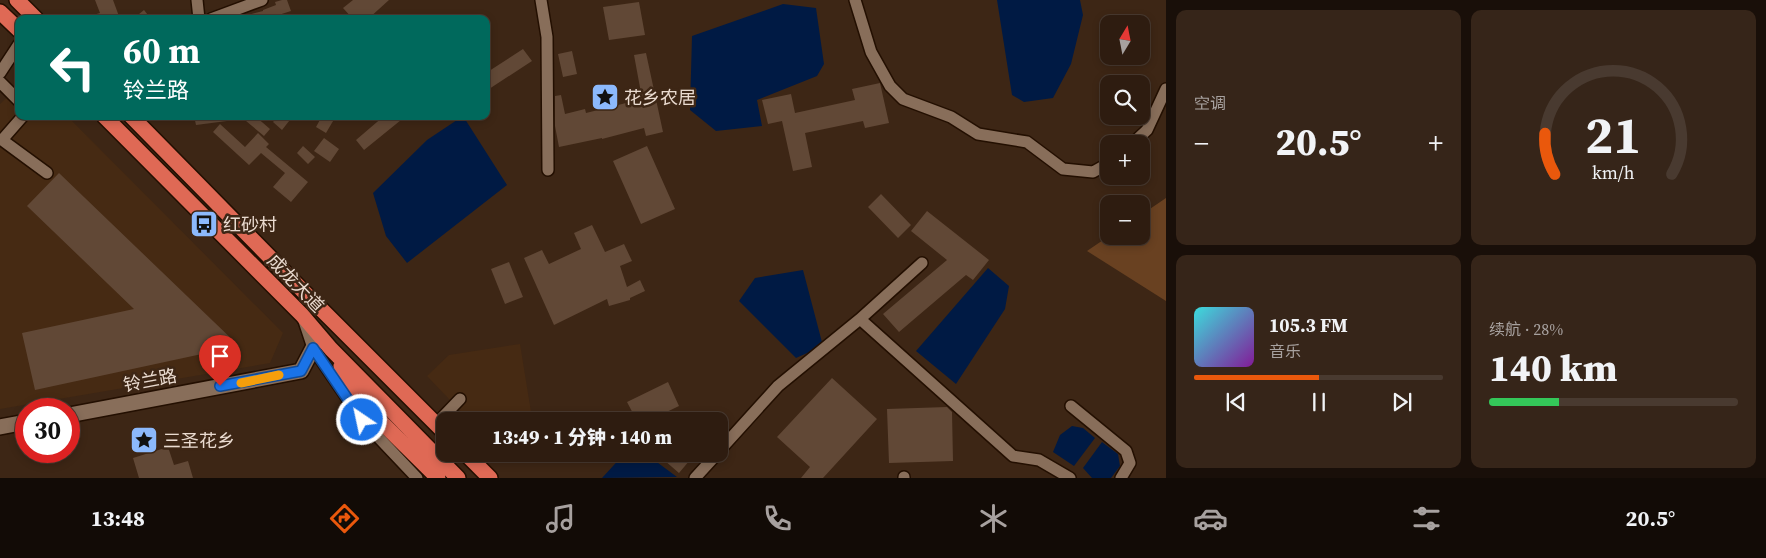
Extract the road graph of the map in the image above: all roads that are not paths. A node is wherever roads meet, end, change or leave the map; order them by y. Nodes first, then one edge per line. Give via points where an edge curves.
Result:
1 (17, 0) edge
2 (197, 0) edge
3 (262, 0) edge
4 (541, 0) edge
5 (856, 0) edge
6 (0, 12) edge
7 (32, 15) edge
8 (199, 15) edge
9 (222, 15) edge
10 (15, 26) edge
11 (15, 50) edge
12 (0, 73) edge
13 (0, 82) edge
14 (1166, 89) edge
15 (15, 96) edge
16 (20, 120) edge
17 (108, 120) edge
18 (135, 120) edge
19 (1142, 135) edge
20 (1100, 168) edge
21 (548, 170) dead end
22 (47, 173) dead end
23 (922, 263) dead end
24 (302, 315) junction
25 (860, 320) junction
26 (313, 348) junction
27 (331, 349) junction
28 (460, 399) dead end
29 (1071, 406) dead end
30 (80, 412) edge
31 (451, 412) edge
32 (15, 424) edge
33 (436, 425) edge
34 (0, 427) edge
35 (728, 441) edge
36 (474, 462) edge
37 (710, 462) edge
38 (417, 478) edge
39 (438, 478) edge
40 (458, 478) edge
41 (490, 478) edge
42 (695, 478) edge
43 (1070, 478) edge
44 (1121, 478) edge

1 - 7 highway
2 - 8 street
3 - 9 street
4 - 21 street via 547,37
5 - 20 street via 871,52 890,86 903,99 951,117 978,134 1027,142 1063,170 1093,172
6 - 10 highway
11 - 12 street
13 - 15 street
14 - 19 street
16 - 22 street via 2,140
17 - 24 highway, 成龙大道
18 - 33 highway, 成龙大道
23 - 25 street
24 - 26 street
24 - 27 highway, 成龙大道
25 - 35 street via 778,386
25 - 43 street via 1013,456 1039,460
26 - 30 street, 铃兰路 via 301,371
26 - 38 street via 362,420
27 - 39 highway via 361,402
27 - 40 highway, 成龙大道
28 - 31 street
29 - 44 street via 1126,451 1130,463
32 - 34 street
36 - 41 highway
37 - 42 street

